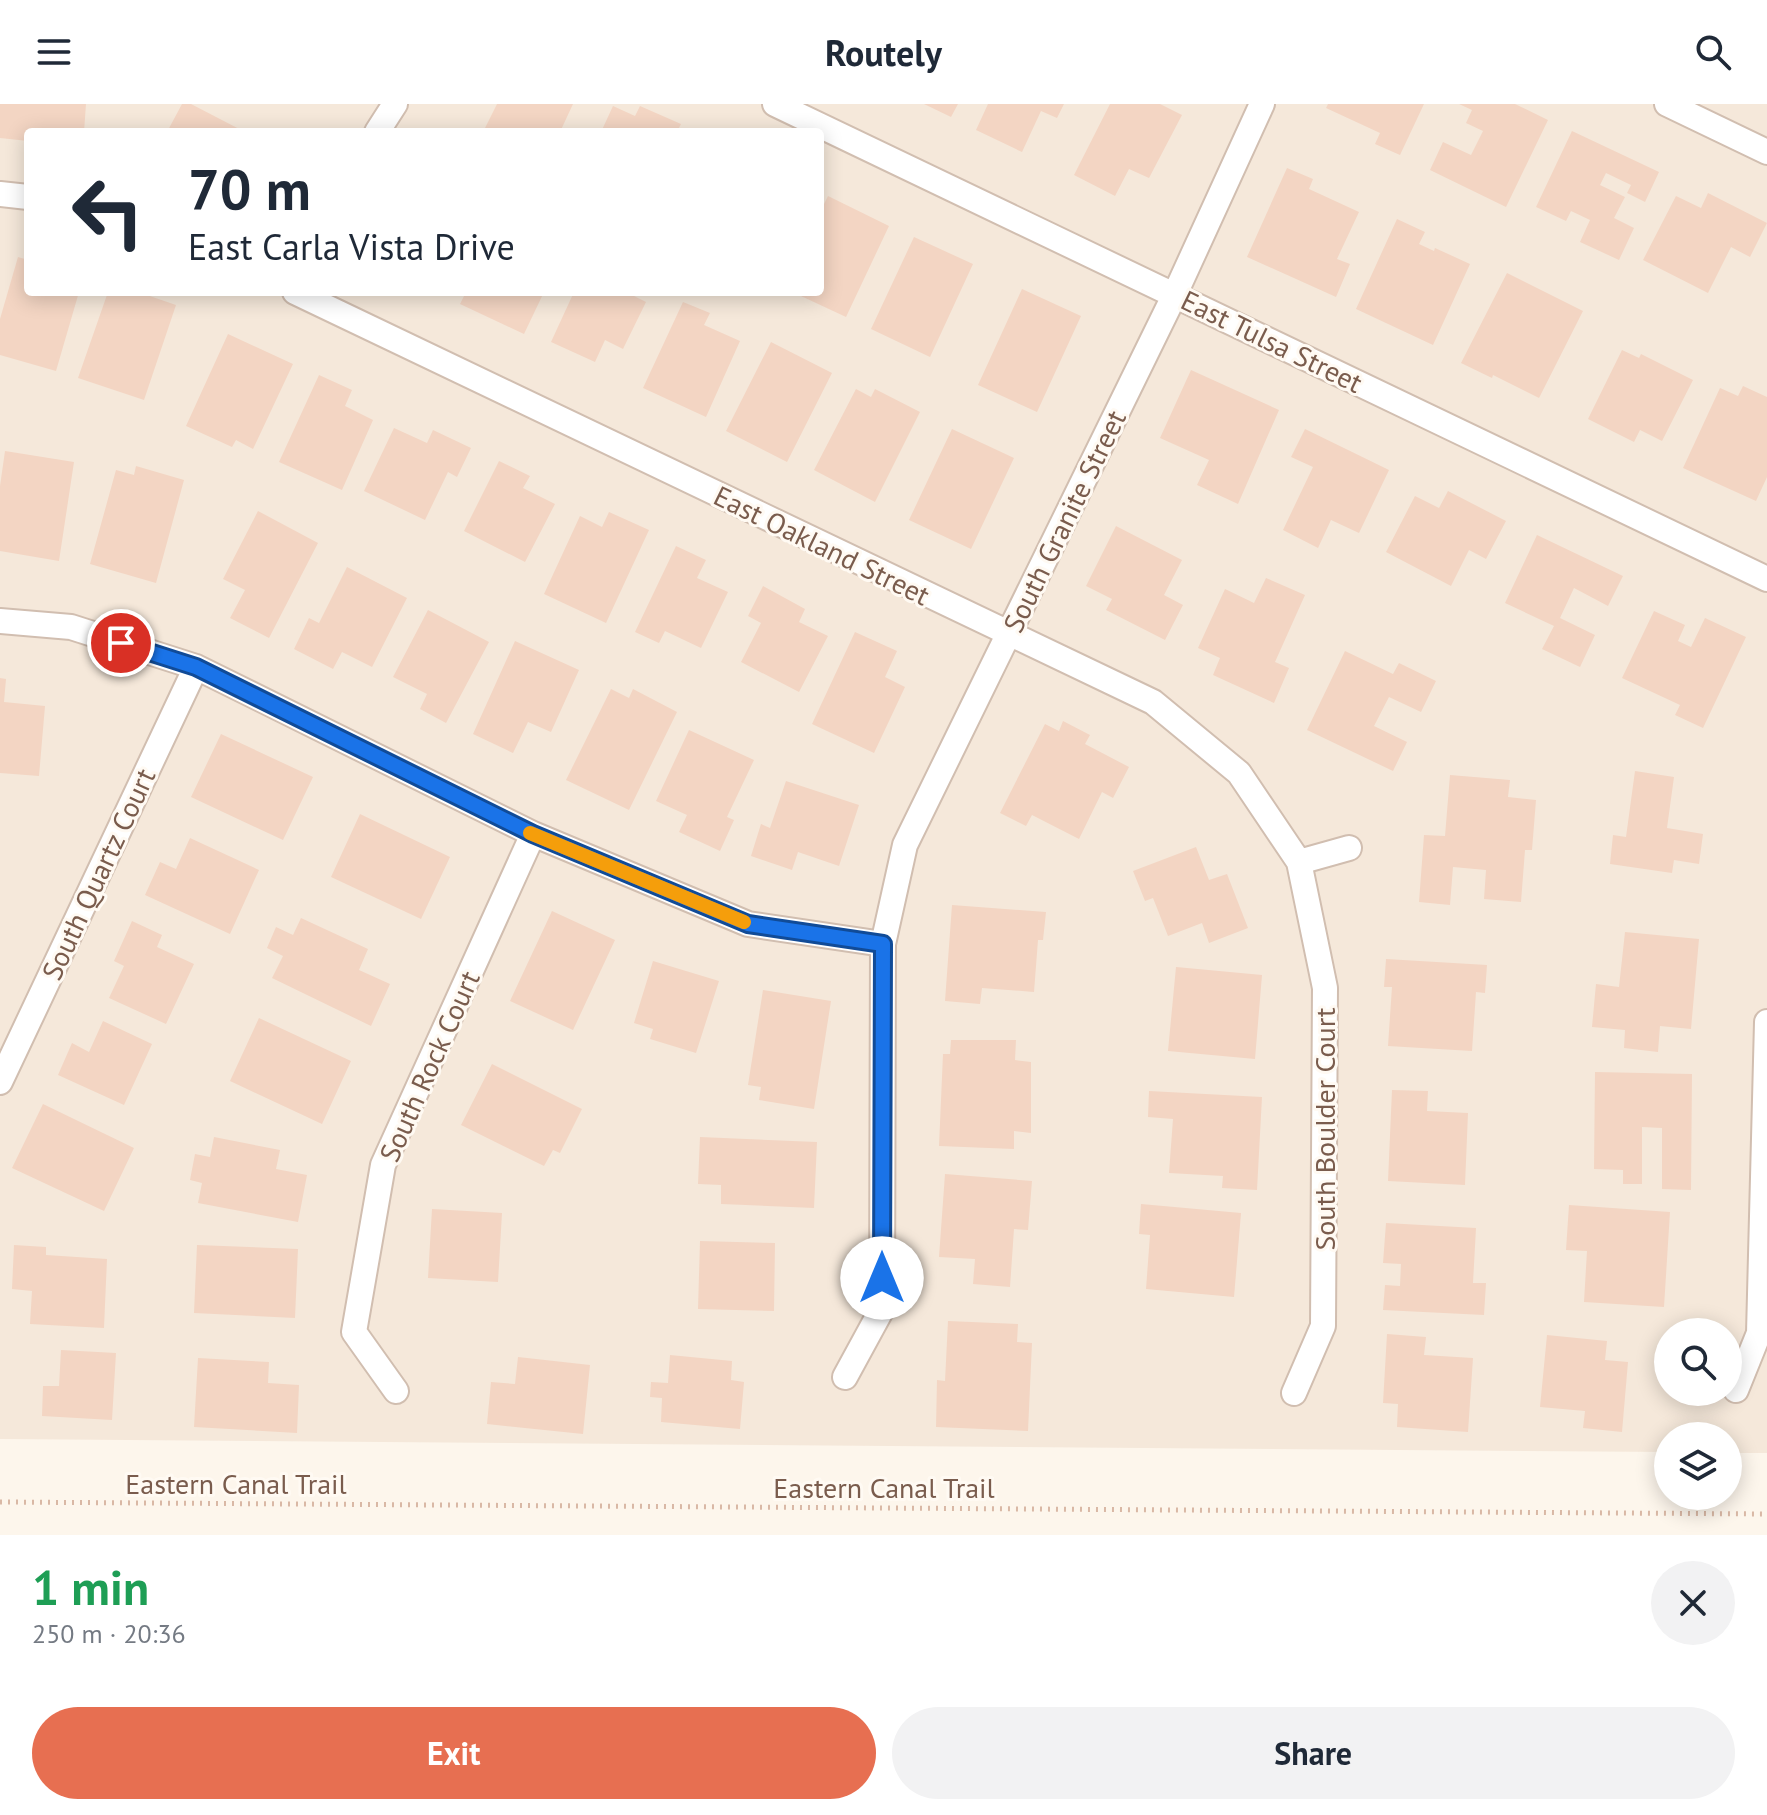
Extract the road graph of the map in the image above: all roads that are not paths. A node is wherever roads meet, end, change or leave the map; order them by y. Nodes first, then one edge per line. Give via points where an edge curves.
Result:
1 (395, 104) edge
2 (775, 104) edge
3 (1262, 104) edge
4 (1667, 104) edge
5 (380, 128) edge
6 (1767, 152) edge
7 (0, 194) edge
8 (24, 197) edge
9 (1175, 294) junction
10 (303, 296) edge
11 (1767, 579) edge
12 (0, 621) edge
13 (1008, 634) junction
14 (196, 667) junction
15 (533, 834) junction
16 (1349, 848) dead end
17 (1299, 862) junction
18 (883, 944) junction
19 (1767, 1022) edge
20 (0, 1081) edge
21 (1742, 1375) edge
22 (845, 1377) dead end
23 (396, 1391) dead end
24 (1294, 1393) dead end

1 - 5 street
2 - 9 street, East Tulsa Street
3 - 9 street, South Granite Street
4 - 6 street
7 - 8 street
9 - 11 street, East Tulsa Street
9 - 13 street, South Granite Street
10 - 13 street, East Oakland Street
12 - 14 street via 71,627
13 - 17 street, East Oakland Street via 1153,702 1239,773
13 - 18 street, South Granite Street via 905,845
14 - 15 street
14 - 20 street, South Quartz Court
15 - 18 street via 748,924
15 - 23 street, South Rock Court via 383,1165 354,1332
16 - 17 street
17 - 24 street, South Boulder Court via 1325,988 1323,1326
18 - 22 street, South Granite Street via 882,1309
19 - 21 street via 1759,1333

